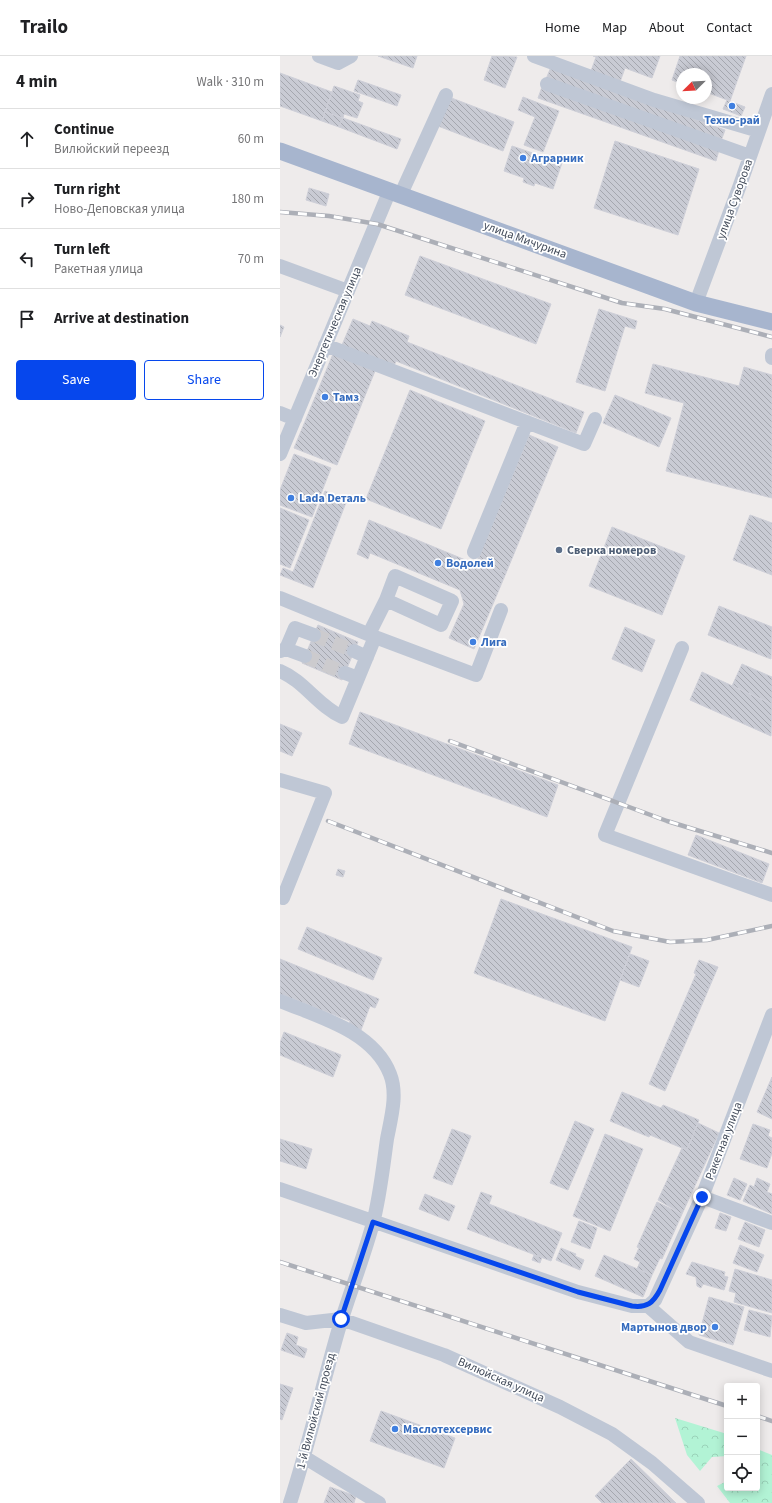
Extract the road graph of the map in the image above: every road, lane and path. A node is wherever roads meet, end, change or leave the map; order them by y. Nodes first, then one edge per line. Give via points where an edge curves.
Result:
1 (319, 56) edge
2 (351, 56) edge
3 (534, 56) edge
4 (547, 84) dead end
5 (772, 94) edge
6 (446, 95) dead end
7 (758, 132) junction
8 (280, 151) edge
9 (750, 156) junction
10 (396, 192) junction
11 (280, 266) edge
12 (348, 291) junction
13 (696, 303) junction
14 (772, 322) edge
15 (325, 345) junction
16 (280, 413) edge
17 (295, 419) junction
18 (595, 419) dead end
19 (527, 422) junction
20 (280, 454) edge
21 (474, 552) dead end
22 (280, 598) edge
23 (386, 600) dead end
24 (501, 610) dead end
25 (314, 635) tunnel mouth
26 (372, 636) junction
27 (682, 648) dead end
28 (283, 650) edge
29 (305, 656) tunnel mouth
30 (280, 671) edge
31 (345, 673) tunnel mouth
32 (358, 678) junction
33 (280, 780) edge
34 (772, 895) edge
35 (283, 898) dead end
36 (280, 1001) edge
37 (772, 1015) edge
38 (280, 1189) edge
39 (702, 1197) junction
40 (373, 1222) junction
41 (772, 1223) edge
42 (648, 1306) junction
43 (280, 1315) edge
44 (341, 1319) junction
45 (772, 1371) edge
46 (304, 1457) junction
47 (290, 1503) edge
48 (379, 1503) edge
49 (698, 1503) edge

1 - 2 street via 338,63
3 - 7 street via 654,100
4 - 9 street
5 - 7 street, улица Суворова
6 - 10 street, Энергетическая улица
7 - 9 street, улица Суворова
8 - 10 main road, улица Мичурина
9 - 13 street, улица Суворова
10 - 12 street, Энергетическая улица
10 - 13 main road, улица Мичурина
11 - 12 street
12 - 15 street, Энергетическая улица
13 - 14 main road, улица Мичурина
15 - 17 street, Энергетическая улица
15 - 19 street
16 - 17 street
17 - 20 street, Энергетическая улица
18 - 19 street via 584,444
19 - 21 street
22 - 26 street
23 - 26 street
24 - 26 street via 476,675
25 - 28 street via 295,628
26 - 32 street via 360,654
27 - 34 street via 605,835
28 - 29 street
30 - 32 street via 290,675 329,711 342,717
31 - 32 street
33 - 35 street via 325,793
36 - 40 street, 1-й Вилюйский проезд via 337,1024 367,1042 376,1050 390,1074 394,1087 393,1099
37 - 39 street, Ракетная улица
38 - 40 street
39 - 41 street
39 - 42 street, Ракетная улица via 660,1290
40 - 42 street via 578,1292 640,1308
40 - 44 street, 1-й Вилюйский проезд
42 - 45 street via 689,1342
43 - 44 street, Вилюйская улица via 306,1323
44 - 46 street, 1-й Вилюйский проезд
44 - 49 street, Вилюйская улица via 444,1355 560,1407 632,1447
46 - 47 street, 1-й Вилюйский проезд
46 - 48 street

